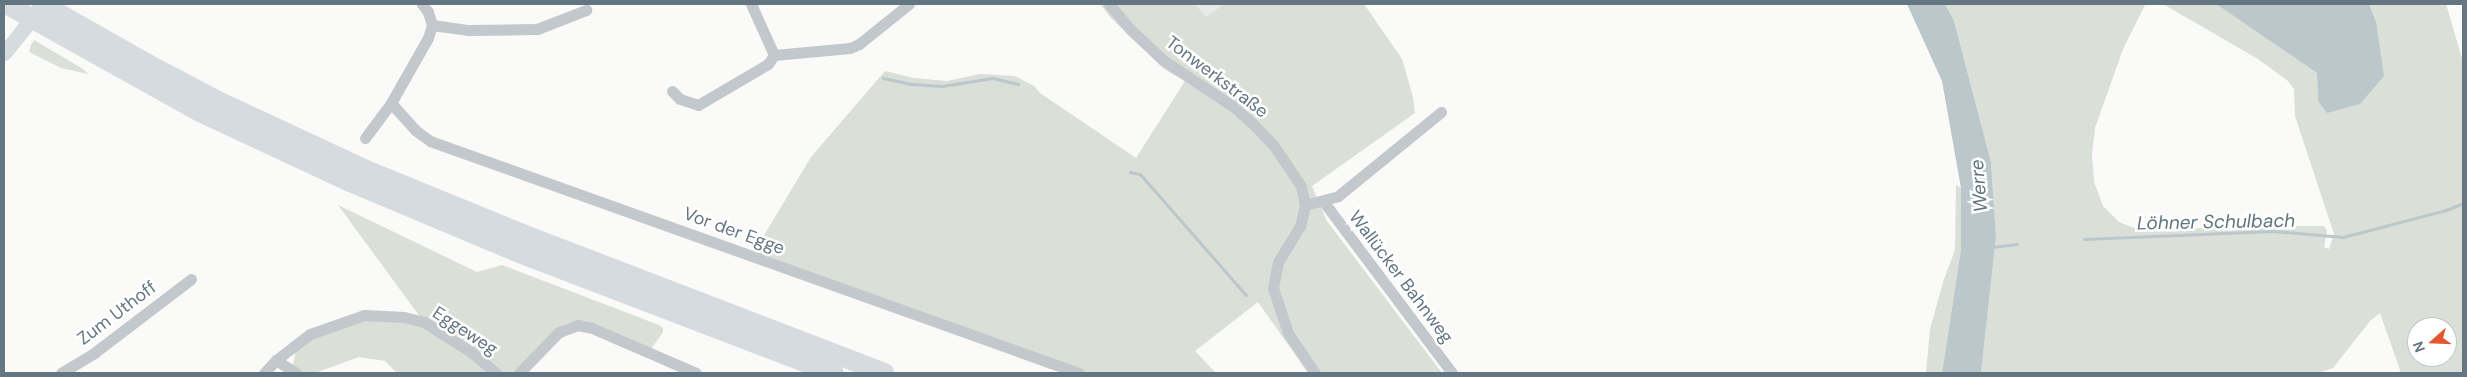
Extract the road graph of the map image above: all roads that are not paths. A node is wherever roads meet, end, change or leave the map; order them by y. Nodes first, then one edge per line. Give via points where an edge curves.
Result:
1 (6, 4) edge
2 (43, 4) edge
3 (422, 4) edge
4 (751, 4) edge
5 (908, 4) edge
6 (1109, 4) edge
7 (586, 10) dead end
8 (432, 25) junction
9 (63, 27) junction
10 (4, 53) edge
11 (774, 55) junction
12 (672, 91) dead end
13 (391, 103) junction
14 (1441, 112) dead end
15 (365, 138) dead end
16 (1323, 201) junction
17 (1306, 205) junction
18 (191, 279) dead end
19 (276, 360) junction
20 (62, 373) edge
21 (264, 373) edge
22 (296, 373) edge
23 (496, 373) edge
24 (519, 373) edge
25 (696, 373) edge
26 (834, 373) edge
27 (884, 373) edge
28 (1079, 373) edge
29 (1315, 373) edge
30 (1452, 373) edge

1 - 9 highway
2 - 9 highway
2 - 10 street
3 - 8 street
4 - 11 street
5 - 11 street via 850,48
6 - 17 street, Tonwerkstraße via 1163,60 1234,107 1252,123 1290,166 1302,186
7 - 8 street via 537,29 469,30
8 - 13 street via 428,38
9 - 26 highway via 200,112 356,185 519,253
9 - 27 highway via 146,63 218,101 366,170
11 - 12 street via 768,64 698,104 680,99
13 - 15 street
13 - 28 street, Vor der Egge via 415,130 430,141
14 - 16 street via 1338,196
16 - 17 street
16 - 30 street, Wallücker Bahnweg
17 - 29 street via 1300,226 1278,262 1273,288 1288,332
18 - 20 street, Zum Uthoff via 94,353
19 - 21 street, Eggeweg
19 - 22 street
19 - 23 street, Eggeweg via 310,334 364,315 404,317 424,322 471,352
24 - 25 street via 559,332 578,325

